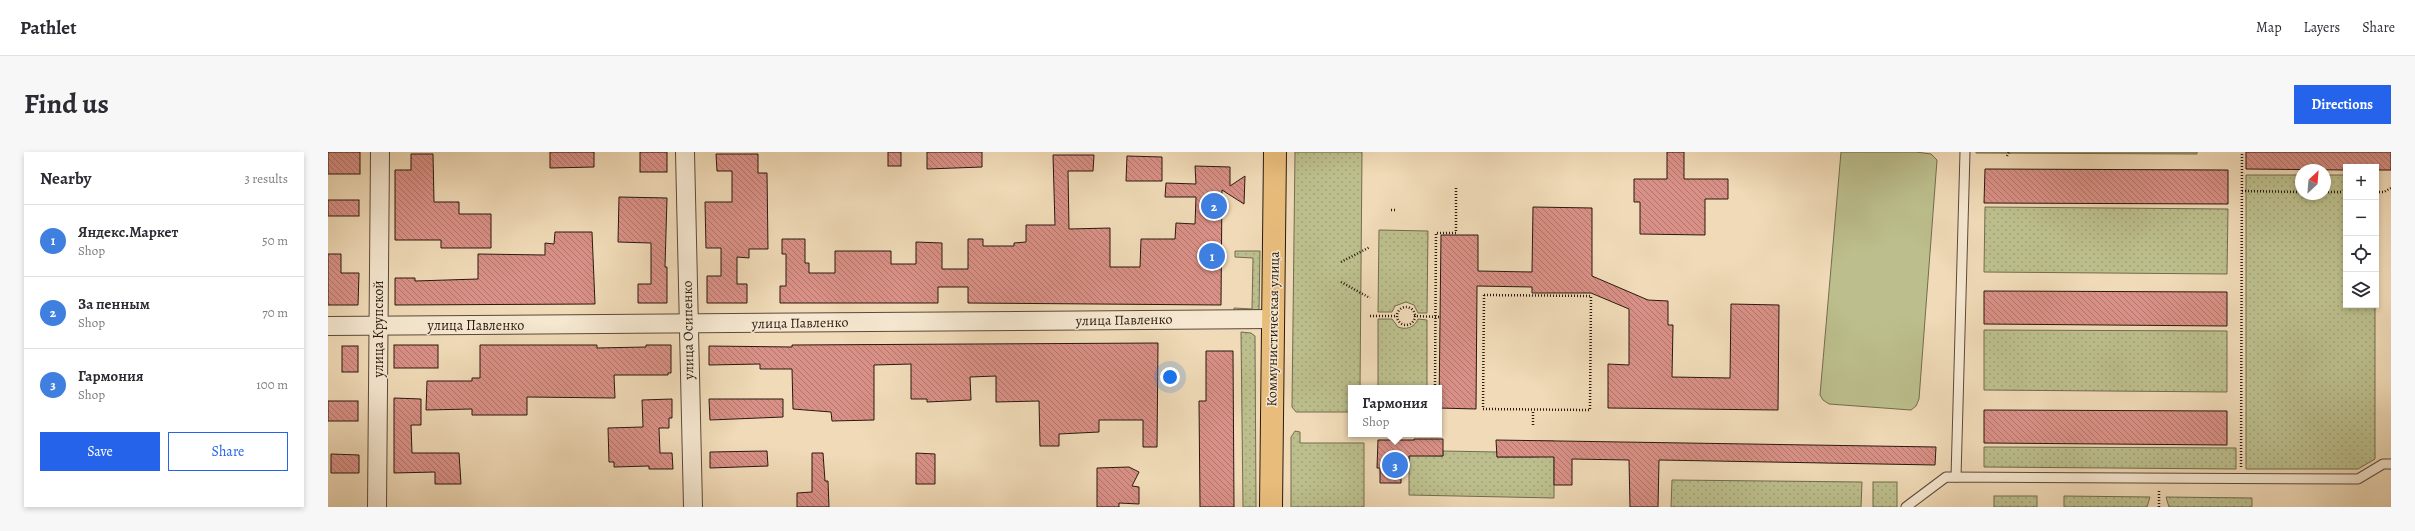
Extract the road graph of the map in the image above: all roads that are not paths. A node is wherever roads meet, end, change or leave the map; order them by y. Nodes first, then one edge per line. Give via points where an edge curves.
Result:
1 (380, 152) edge
2 (685, 152) edge
3 (1275, 152) edge
4 (1965, 152) edge
5 (1272, 319) junction
6 (688, 324) junction
7 (328, 326) edge
8 (378, 326) junction
9 (2391, 464) edge
10 (1956, 477) junction
11 (377, 507) edge
12 (693, 507) edge
13 (1271, 507) edge
14 (1906, 507) edge

1 - 8 street, улица Крупской
2 - 6 street, улица Осипенко
3 - 5 main road, Коммунистическая улица
4 - 10 lane
5 - 6 street, улица Павленко
5 - 13 main road, Коммунистическая улица
6 - 8 street, улица Павленко
6 - 12 street, улица Осипенко
7 - 8 street, улица Павленко
8 - 11 street, улица Крупской
9 - 10 lane via 2383,464 2358,479
10 - 14 lane via 1946,477

